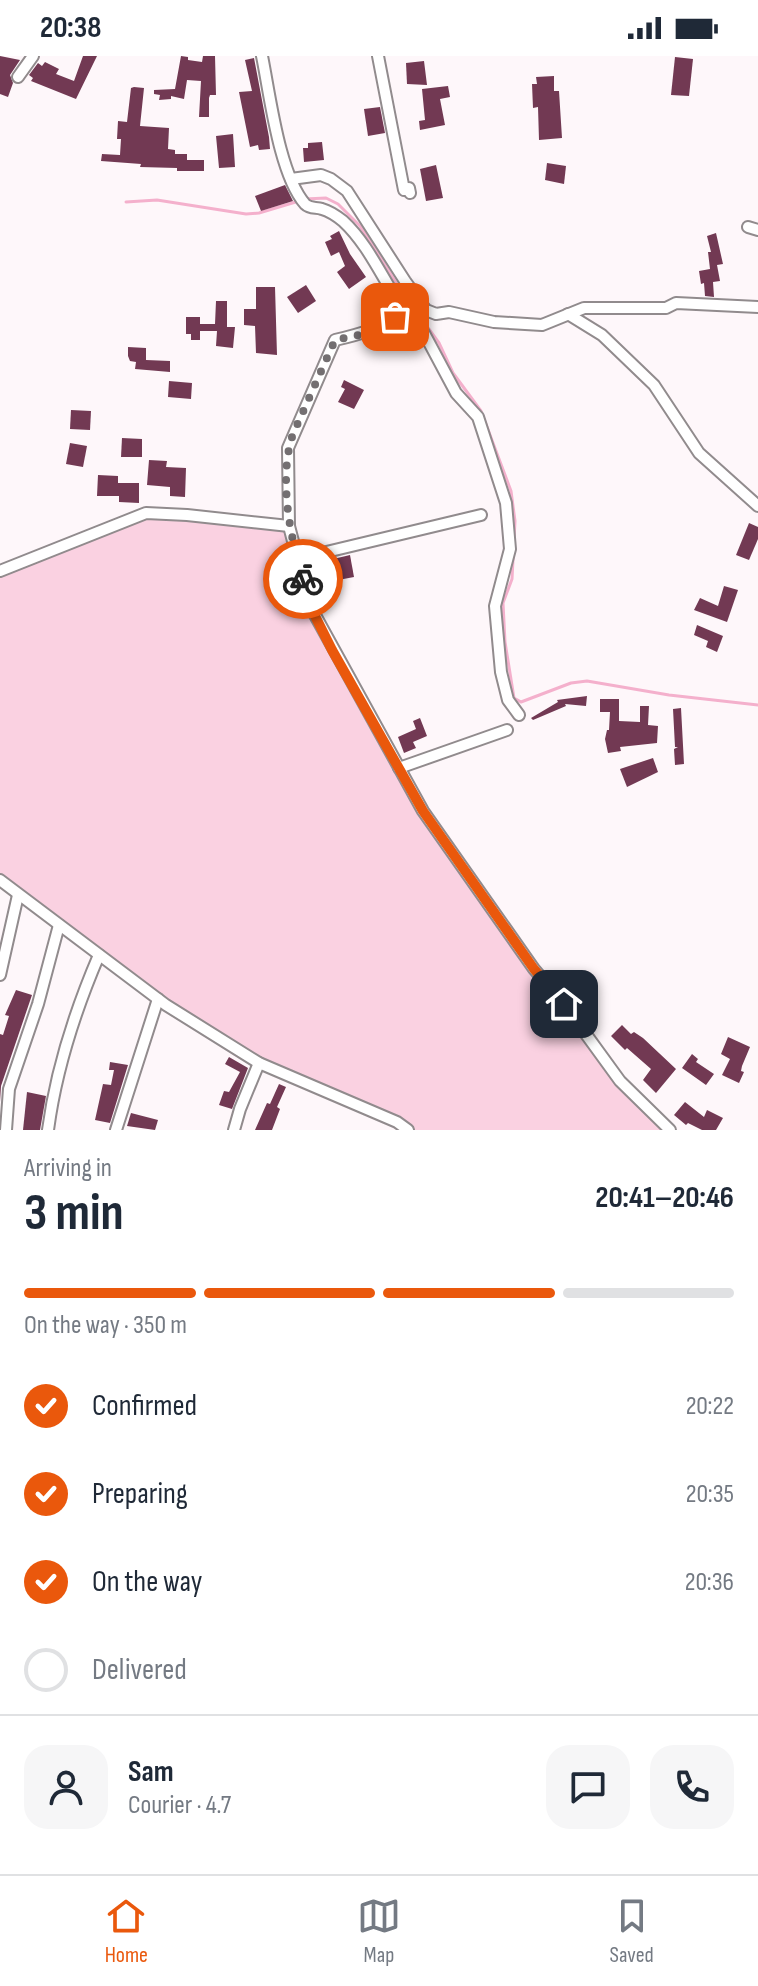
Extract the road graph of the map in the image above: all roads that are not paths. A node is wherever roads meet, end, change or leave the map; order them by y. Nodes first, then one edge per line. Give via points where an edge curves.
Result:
1 (33, 56) edge
2 (262, 56) edge
3 (378, 56) edge
4 (18, 77) dead end
5 (291, 179) junction
6 (410, 193) dead end
7 (758, 307) edge
8 (400, 311) junction
9 (568, 314) junction
10 (758, 506) edge
11 (481, 515) dead end
12 (289, 526) junction
13 (297, 559) junction
14 (0, 571) edge
15 (519, 715) dead end
16 (507, 730) dead end
17 (399, 768) junction
18 (0, 880) edge
19 (18, 895) junction
20 (59, 925) junction
21 (99, 955) junction
22 (0, 975) edge
23 (158, 999) junction
24 (259, 1063) junction
25 (6, 1130) edge
26 (48, 1130) edge
27 (116, 1130) edge
28 (234, 1130) edge
29 (408, 1130) edge
30 (670, 1130) edge

1 - 4 street
2 - 5 street
3 - 6 street via 404,190 409,188
5 - 8 street via 305,204 341,219 353,231
5 - 9 street via 321,175 347,191 426,310 542,325
7 - 9 street via 676,303 666,308 584,308
8 - 12 street via 359,335 335,340 288,448
8 - 15 street via 424,333 456,393 478,417 506,503 510,549 495,606 501,672 508,700
9 - 10 street via 602,335 654,385 699,453
11 - 13 street
12 - 13 street
12 - 14 street via 146,513
13 - 17 street via 310,606
16 - 17 street
17 - 30 street via 423,811 534,969 620,1081
18 - 19 street
19 - 20 street
19 - 22 street
20 - 21 street
20 - 25 street via 9,1089
21 - 23 street
21 - 26 street via 75,1010
23 - 24 street
23 - 27 street
24 - 28 street
24 - 29 street

